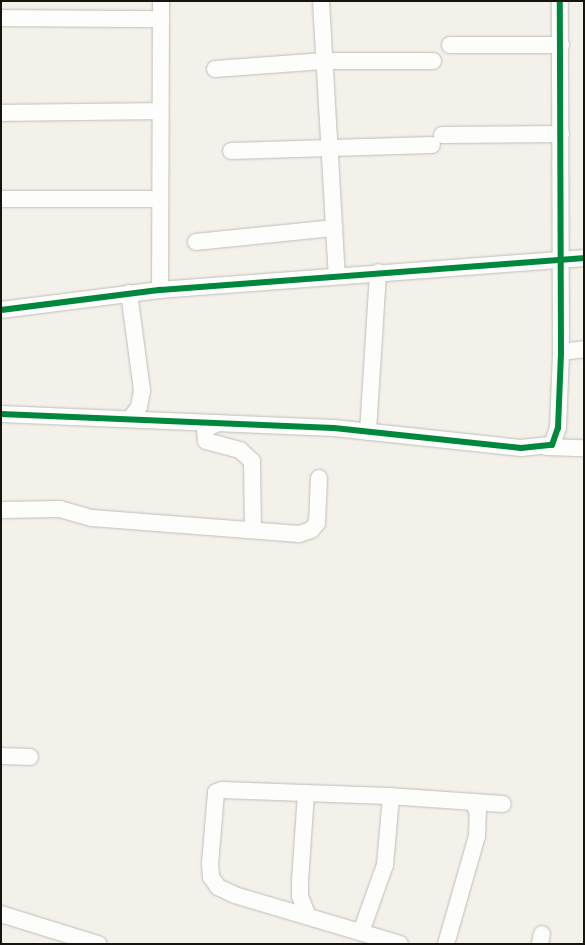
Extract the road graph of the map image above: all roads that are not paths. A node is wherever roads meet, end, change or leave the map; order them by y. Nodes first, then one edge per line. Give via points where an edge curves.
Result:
1 (161, 1) edge
2 (321, 1) edge
3 (560, 1) edge
4 (1, 18) edge
5 (160, 19) junction
6 (450, 45) dead end
7 (561, 45) junction
8 (324, 61) junction
9 (433, 61) dead end
10 (215, 69) dead end
11 (160, 111) junction
12 (1, 113) edge
13 (561, 134) junction
14 (329, 146) junction
15 (231, 151) dead end
16 (160, 198) junction
17 (1, 199) edge
18 (334, 228) junction
19 (196, 242) dead end
20 (562, 258) junction
21 (584, 258) edge
22 (378, 272) junction
23 (337, 275) junction
24 (160, 290) junction
25 (129, 293) junction
26 (1, 310) edge
27 (584, 349) edge
28 (561, 352) junction
29 (1, 414) edge
30 (130, 419) junction
31 (218, 423) junction
32 (368, 432) junction
33 (546, 447) junction
34 (583, 448) edge
35 (319, 478) dead end
36 (1, 510) edge
37 (253, 530) junction
38 (1, 756) edge
39 (30, 757) dead end
40 (306, 793) junction
41 (391, 796) junction
42 (473, 802) junction
43 (503, 804) dead end
44 (1, 914) edge
45 (308, 917) junction
46 (361, 932) junction
47 (98, 944) edge
48 (400, 944) edge
49 (446, 944) edge

1 - 5 street
2 - 8 street
3 - 7 street
4 - 5 street
5 - 11 street
6 - 7 street
7 - 13 street
8 - 9 street
8 - 10 street
8 - 14 street
11 - 12 street
11 - 16 street
13 - 14 street
13 - 20 street
14 - 15 street
14 - 18 street
16 - 17 street
16 - 24 street
18 - 19 street
18 - 23 street
20 - 21 street
20 - 22 street
20 - 28 street
22 - 23 street
22 - 32 street
23 - 24 street
24 - 25 street
25 - 26 street
25 - 30 street via 142,391 139,407
27 - 28 street
28 - 33 street via 557,433 552,445
29 - 30 street
30 - 31 street
31 - 32 street
31 - 37 street via 206,429 206,441 240,450 252,461
32 - 33 street via 521,448
33 - 34 street
35 - 37 street via 318,520 312,530 299,534
36 - 37 street via 60,509 92,518
38 - 39 street
40 - 41 street
40 - 45 street via 300,896
40 - 45 street via 218,791 210,864 213,883 226,892
41 - 42 street
41 - 46 street via 385,865
42 - 43 street
42 - 49 street via 478,813 477,836
44 - 47 street
45 - 46 street
46 - 48 street

